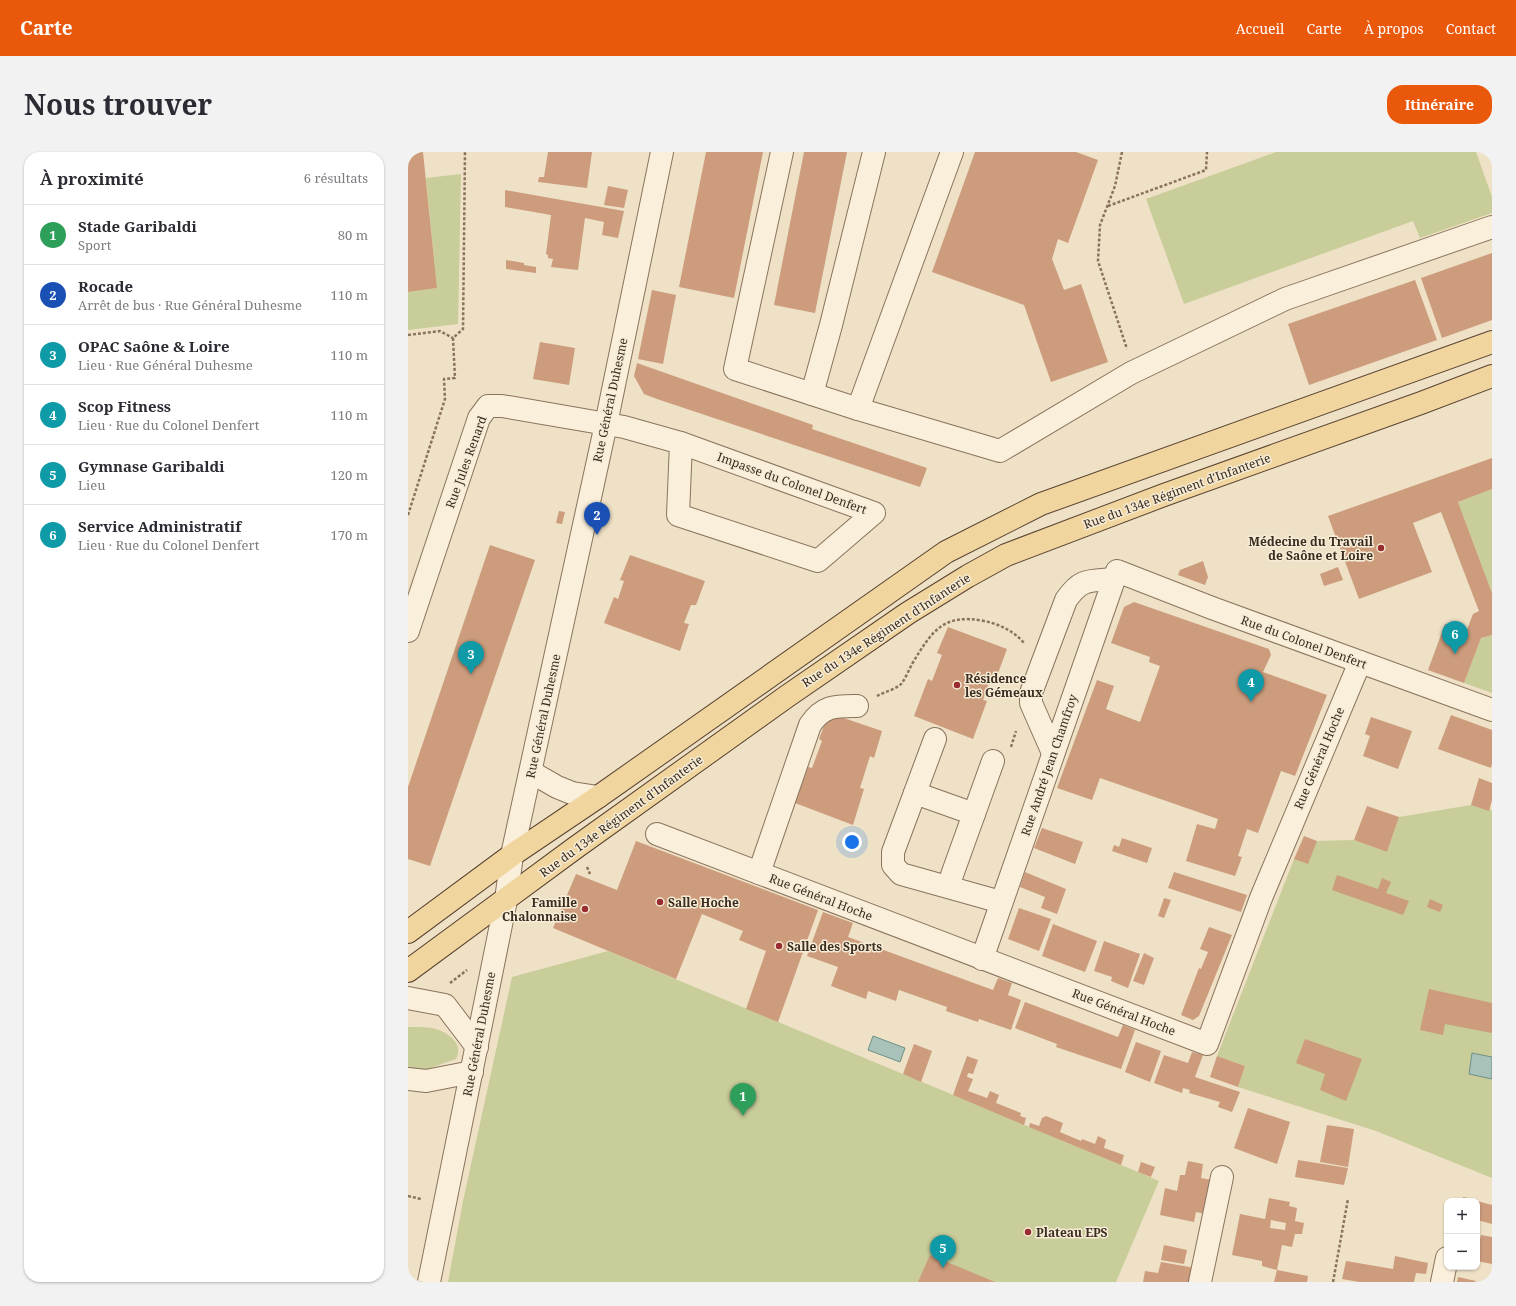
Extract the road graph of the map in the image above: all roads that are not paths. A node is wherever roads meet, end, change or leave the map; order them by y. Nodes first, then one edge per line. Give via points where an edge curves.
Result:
1 (662, 152) edge
2 (782, 152) edge
3 (874, 152) edge
4 (952, 152) edge
5 (1492, 227) edge
6 (1492, 342) edge
7 (1492, 376) edge
8 (812, 394) junction
9 (858, 409) junction
10 (606, 424) junction
11 (681, 443) junction
12 (1116, 575) junction
13 (408, 631) edge
14 (1360, 662) junction
15 (857, 706) road end
16 (1492, 710) edge
17 (935, 739) dead end
18 (1054, 753) junction
19 (993, 760) dead end
20 (531, 772) junction
21 (915, 793) junction
22 (598, 797) junction
23 (974, 814) junction
24 (657, 834) dead end
25 (512, 855) junction
26 (759, 873) junction
27 (952, 875) dead end
28 (506, 900) junction
29 (1001, 902) junction
30 (408, 932) edge
31 (982, 958) junction
32 (408, 971) edge
33 (408, 998) edge
34 (477, 1047) junction
35 (472, 1072) junction
36 (417, 1080) edge
37 (408, 1094) edge
38 (1222, 1177) dead end
39 (1444, 1270) edge
40 (429, 1282) edge
41 (1200, 1282) edge
42 (1442, 1282) edge

1 - 10 street, Rue Général Duhesme
2 - 8 street via 735,369
3 - 8 street
4 - 9 street
5 - 9 street via 1285,299 1132,373 1000,451
6 - 22 main road via 1041,504 946,552
7 - 28 main road, Rue du 134e Régiment d'Infanterie via 1006,555 908,613 786,697
8 - 9 street
10 - 11 street, Impasse du Colonel Denfert
10 - 13 street, Rue Jules Renard via 502,406 488,406 479,418
10 - 20 street, Rue Général Duhesme
11 - 11 street, Impasse du Colonel Denfert via 860,507 874,513 818,561 678,515
12 - 14 street, Rue du Colonel Denfert
12 - 18 street, Rue André Jean Chamfroy
12 - 18 street via 1086,582 1074,588 1066,600 1031,693 1031,702
14 - 16 street, Rue du Colonel Denfert
14 - 31 street, Rue Général Hoche via 1261,898 1207,1044
15 - 26 street via 829,709 820,713 810,725
17 - 21 street
18 - 29 street, Rue André Jean Chamfroy
19 - 23 street
20 - 22 street via 572,793
20 - 25 street, Rue Général Duhesme
21 - 23 street
21 - 29 street via 893,852 893,865 901,874
22 - 25 main road
23 - 27 street
24 - 26 street, Rue Général Hoche
25 - 28 street, Rue Général Duhesme
25 - 30 main road
26 - 31 street, Rue Général Hoche
28 - 32 main road, Rue du 134e Régiment d'Infanterie
28 - 34 street, Rue Général Duhesme
29 - 31 street, Rue André Jean Chamfroy
33 - 34 street via 445,1005
34 - 35 street, Rue Général Duhesme
35 - 36 street
35 - 40 street, Rue Général Duhesme
36 - 37 street
38 - 41 street
39 - 42 street

